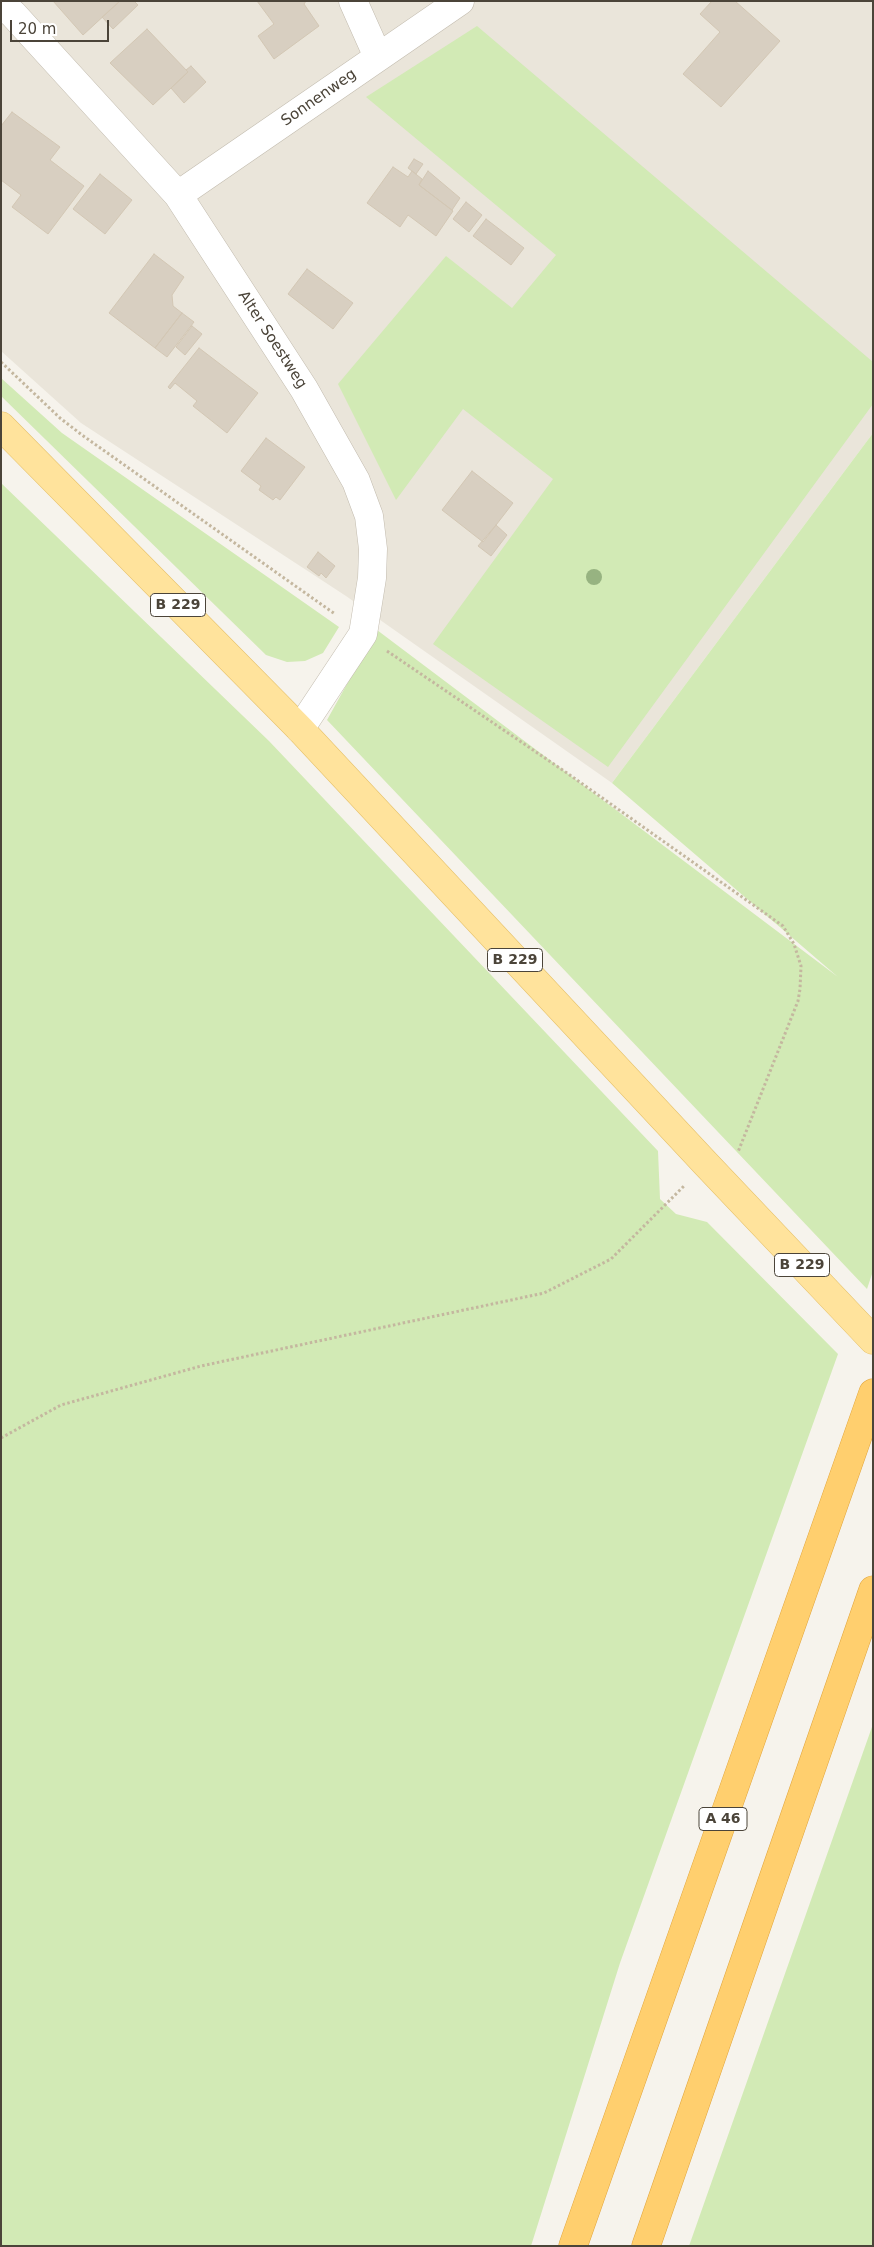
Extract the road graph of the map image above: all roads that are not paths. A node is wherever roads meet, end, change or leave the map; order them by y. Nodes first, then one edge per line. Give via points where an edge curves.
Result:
1 (353, 1) edge
2 (460, 1) edge
3 (1, 4) edge
4 (378, 57) junction
5 (178, 195) junction
6 (1, 426) edge
7 (300, 729) junction
8 (873, 1340) edge
9 (873, 1393) edge
10 (873, 1590) edge
11 (573, 2246) edge
12 (646, 2246) edge

1 - 4 street
2 - 4 street, Sonnenweg
3 - 5 street, Alter Soestweg
4 - 5 street, Sonnenweg
5 - 7 street, Alter Soestweg via 304,389 356,481 369,516 374,550 362,634
6 - 7 main road, B 229
7 - 8 main road, B 229
9 - 11 highway, A 46
10 - 12 highway

